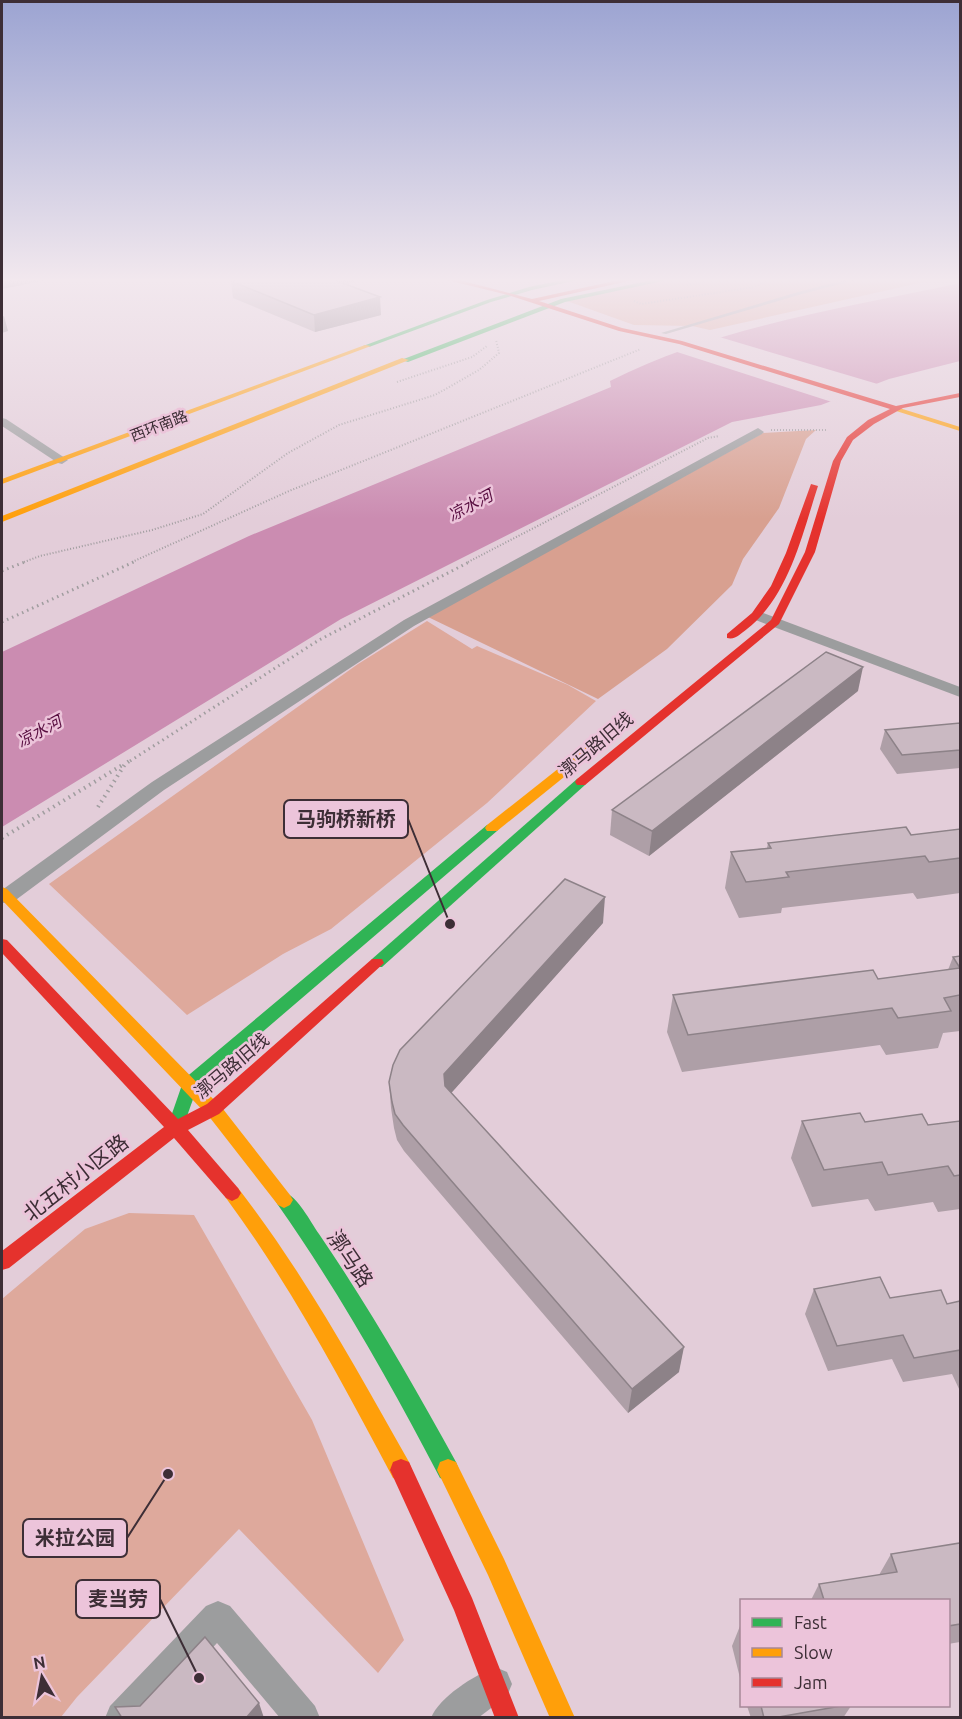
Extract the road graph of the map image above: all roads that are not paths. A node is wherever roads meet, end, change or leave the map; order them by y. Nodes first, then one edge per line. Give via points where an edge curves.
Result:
1 (346, 358) edge
2 (355, 358) edge
3 (378, 358) edge
4 (409, 358) edge
5 (744, 358) edge
6 (960, 387) edge
7 (265, 393) junction
8 (960, 395) edge
9 (884, 401) junction
10 (210, 405) junction
11 (2, 421) edge
12 (960, 429) edge
13 (758, 432) dead end
14 (62, 460) junction
15 (2, 482) edge
16 (2, 494) edge
17 (2, 504) edge
18 (2, 519) edge
19 (755, 615) junction
20 (774, 622) junction
21 (718, 648) dead end
22 (960, 692) edge
23 (610, 734) dead end
24 (4, 895) edge
25 (2, 944) edge
26 (190, 1084) junction
27 (213, 1109) junction
28 (175, 1128) junction
29 (2, 1262) edge
30 (495, 1684) junction
31 (122, 1718) edge
32 (303, 1718) edge
33 (448, 1718) edge
34 (507, 1718) edge
35 (563, 1718) edge

1 - 10 main road
2 - 7 main road, 西环南路
3 - 17 main road, 西环南路
4 - 18 main road
5 - 9 main road
6 - 9 main road
7 - 10 main road
7 - 16 main road, 西环南路
8 - 9 main road via 911,403
9 - 12 main road
9 - 19 main road via 841,431 831,443 783,570
9 - 20 main road, 漷马路旧线 via 841,451 818,528 792,594
10 - 14 main road
11 - 14 street
13 - 24 street via 409,623 158,786
14 - 15 main road
19 - 20 street
19 - 21 main road
20 - 22 street
20 - 27 main road, 漷马路旧线 via 556,803
23 - 26 main road, 漷马路旧线
24 - 26 main road, 漷马路
25 - 28 main road
26 - 27 main road, 漷马路
26 - 28 main road, 漷马路旧线
27 - 28 main road, 漷马路旧线
27 - 35 main road, 漷马路 via 281,1195 343,1285 408,1393 487,1543
28 - 29 main road, 北五村小区路
28 - 30 main road via 244,1208 370,1409 450,1568
30 - 33 street
30 - 34 main road
31 - 32 street via 218,1618

